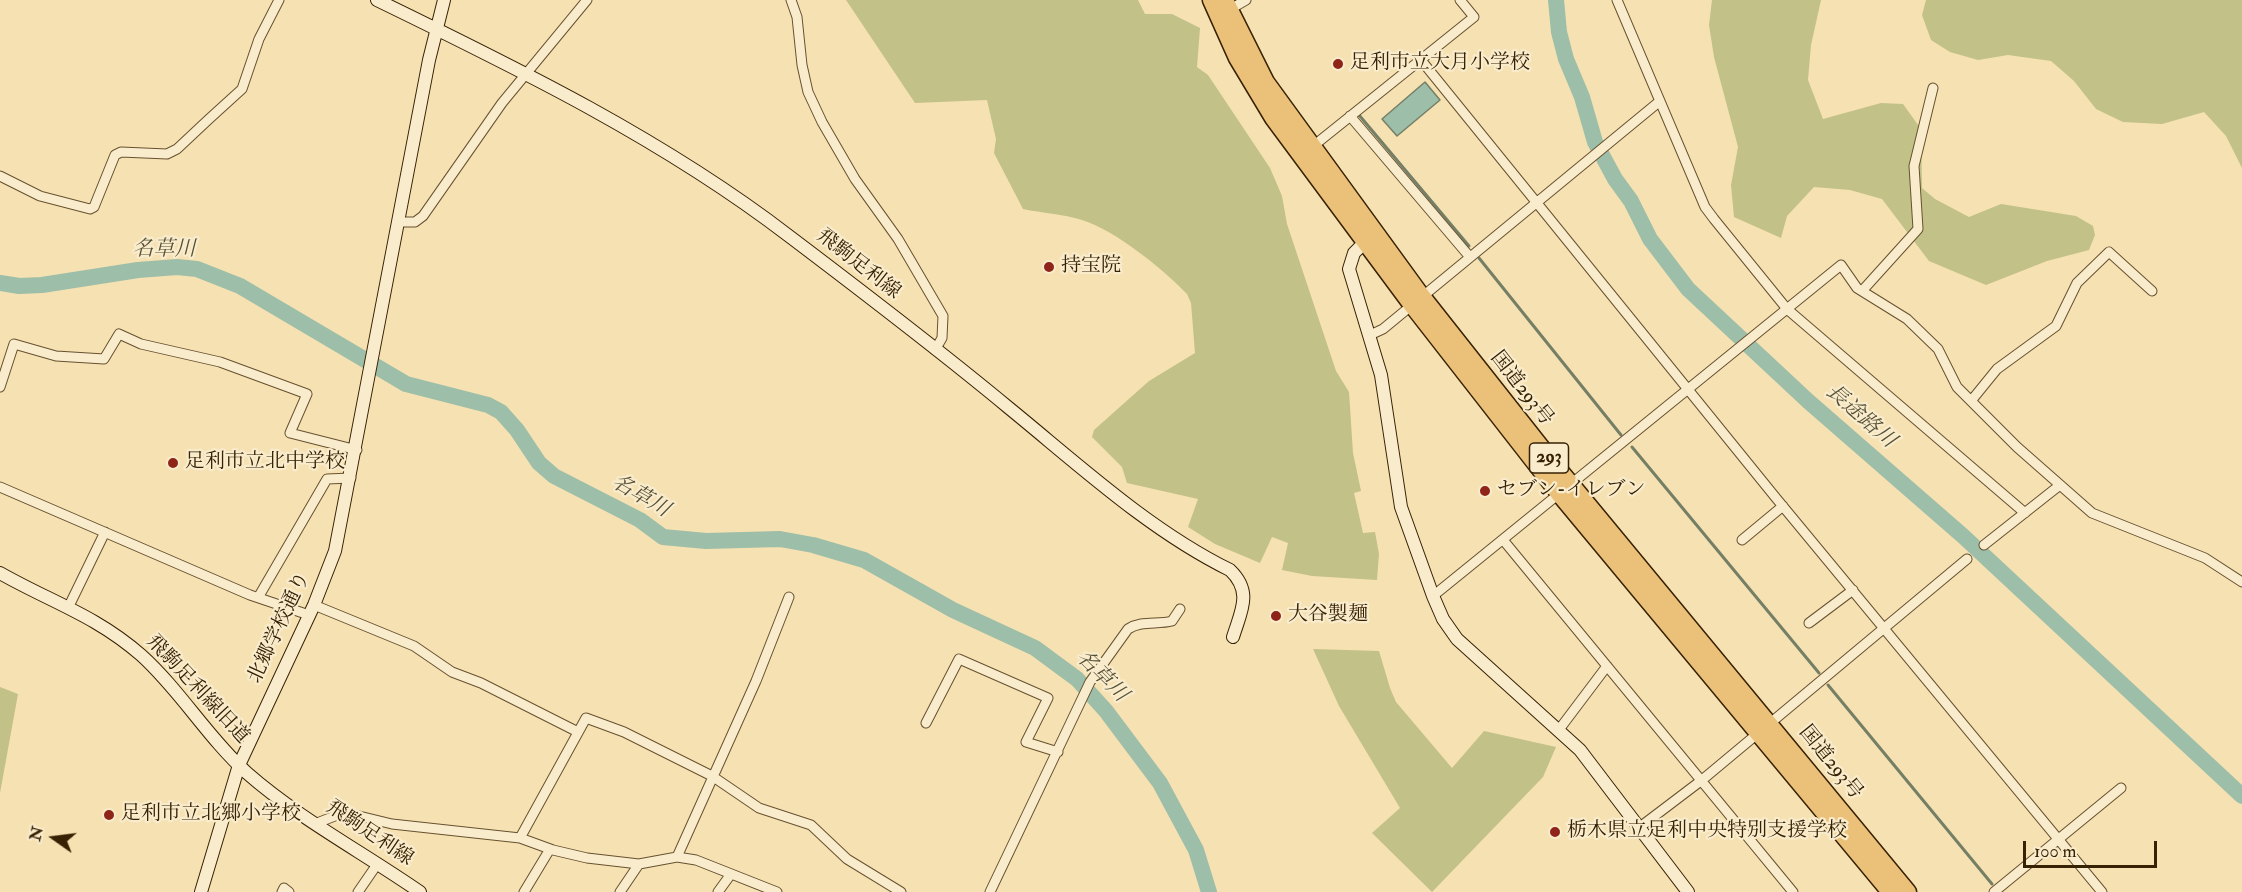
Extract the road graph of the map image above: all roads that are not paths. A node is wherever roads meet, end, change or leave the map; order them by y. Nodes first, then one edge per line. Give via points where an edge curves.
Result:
1 (279, 0) edge
2 (377, 0) edge
3 (444, 0) edge
4 (587, 0) edge
5 (791, 0) edge
6 (1246, 0) edge
7 (1460, 0) edge
8 (1617, 0) edge
9 (1221, 6) edge
10 (436, 30) junction
11 (1420, 60) junction
12 (524, 75) junction
13 (1933, 88) dead end
14 (1660, 101) junction
15 (1350, 116) junction
16 (1312, 147) junction
17 (0, 176) edge
18 (1535, 204) junction
19 (399, 222) junction
20 (1365, 242) junction
21 (1470, 256) junction
22 (1863, 291) junction
23 (2152, 291) dead end
24 (1416, 299) junction
25 (1787, 309) junction
26 (1370, 335) junction
27 (936, 350) junction
28 (0, 387) edge
29 (1690, 390) junction
30 (1971, 400) junction
31 (357, 450) junction
32 (351, 478) junction
33 (2060, 485) junction
34 (0, 487) edge
35 (1566, 490) junction
36 (1783, 506) junction
37 (2025, 513) junction
38 (105, 532) junction
39 (1742, 540) dead end
40 (1504, 541) junction
41 (1984, 545) dead end
42 (1967, 559) dead end
43 (0, 573) edge
44 (2242, 582) edge
45 (1853, 590) junction
46 (259, 596) junction
47 (1433, 596) junction
48 (789, 597) dead end
49 (69, 606) junction
50 (1180, 609) dead end
51 (312, 610) junction
52 (1809, 623) dead end
53 (1885, 629) junction
54 (1233, 637) dead end
55 (1607, 666) junction
56 (926, 723) dead end
57 (1764, 727) junction
58 (1558, 731) junction
59 (578, 732) junction
60 (1058, 752) junction
61 (239, 765) junction
62 (712, 776) junction
63 (1701, 780) junction
64 (2121, 788) dead end
65 (317, 823) junction
66 (1640, 827) junction
67 (520, 838) junction
68 (2059, 839) junction
69 (550, 849) junction
70 (677, 857) junction
71 (378, 863) junction
72 (639, 864) junction
73 (731, 874) junction
74 (201, 892) edge
75 (282, 892) edge
76 (289, 892) edge
77 (358, 892) edge
78 (420, 892) edge
79 (524, 892) edge
80 (620, 892) edge
81 (718, 892) edge
82 (777, 892) edge
83 (901, 892) edge
84 (990, 892) edge
85 (1688, 892) edge
86 (1794, 892) edge
87 (1890, 892) edge
88 (1908, 892) edge
89 (1994, 892) edge
90 (2102, 892) edge

1 - 17 street via 259,39 242,89 177,149 158,155 115,155 94,207 40,196
2 - 10 main road, 飛駒足利線
3 - 10 main road
4 - 12 street
5 - 27 street via 808,92 855,180 898,239 943,316 942,338
6 - 9 street
7 - 11 street via 1474,17
8 - 14 street
9 - 16 highway, 国道293号 / 293 via 1266,82
9 - 20 highway, 国道293号 / 293 via 1237,58 1273,118
10 - 12 main road, 飛駒足利線
10 - 19 main road
11 - 15 street
11 - 18 street
12 - 19 street via 423,216 415,222
12 - 27 main road, 飛駒足利線 via 708,177
13 - 22 street via 1914,166 1918,229
14 - 18 street
14 - 25 street via 1705,207
15 - 16 street
15 - 21 street
16 - 24 highway, 国道293号 / 293
18 - 21 street
18 - 29 street
19 - 31 main road, 北郷学校通り
20 - 24 highway, 国道293号 / 293
20 - 26 main road via 1354,253 1349,269
21 - 24 street
22 - 25 street via 1841,265
22 - 30 street via 1907,320 1938,349 1957,387
23 - 30 street via 2109,252 2077,284 2056,326 1997,369
24 - 26 street via 1383,329
24 - 35 highway, 国道293号 / 293
25 - 29 street
25 - 37 street
26 - 47 main road via 1381,375 1401,507
27 - 54 main road, 飛駒足利線 via 1148,519 1230,570 1244,591
28 - 31 street via 14,344 56,356 104,359 119,334 141,344 220,362 307,394 290,433
29 - 35 street
29 - 36 street
30 - 33 street
31 - 32 main road, 北郷学校通り
32 - 46 street via 327,479
32 - 51 main road, 北郷学校通り via 335,551
33 - 37 street
33 - 44 street via 2092,513 2205,558
34 - 38 street
35 - 40 street
35 - 57 highway, 国道293号 / 293
36 - 39 street
36 - 45 street
37 - 41 street
38 - 46 street
38 - 49 street
40 - 47 street
40 - 55 street
42 - 53 street
43 - 49 main road, 飛駒足利線旧道
45 - 52 street
45 - 53 street
46 - 51 street
47 - 58 main road via 1457,639
48 - 62 street
49 - 61 main road, 飛駒足利線旧道 via 120,638 154,667
50 - 60 street via 1172,621 1136,623 1128,629 1090,682
51 - 59 street via 404,641 452,672
51 - 61 main road, 北郷学校通り
53 - 57 street
53 - 68 street
55 - 58 street
55 - 63 street
56 - 60 street via 958,659 1048,698 1026,742
57 - 63 street
57 - 87 highway, 国道293号 / 293
57 - 88 highway, 国道293号 / 293
58 - 66 main road via 1593,765
59 - 62 street via 586,718 624,732
59 - 67 street
60 - 84 street
61 - 65 main road, 飛駒足利線
61 - 74 main road, 北郷学校通り
62 - 70 street
62 - 83 street via 759,807 810,825 847,859
63 - 66 street
63 - 86 street
64 - 68 street
65 - 67 street via 340,814 392,824
65 - 71 main road, 飛駒足利線
66 - 85 main road
67 - 69 street
68 - 89 street
68 - 90 street
69 - 72 street
69 - 79 street
70 - 72 street
70 - 73 street
71 - 77 street
71 - 78 main road, 飛駒足利線
72 - 80 street
73 - 81 street
73 - 82 street
75 - 76 street via 284,888

